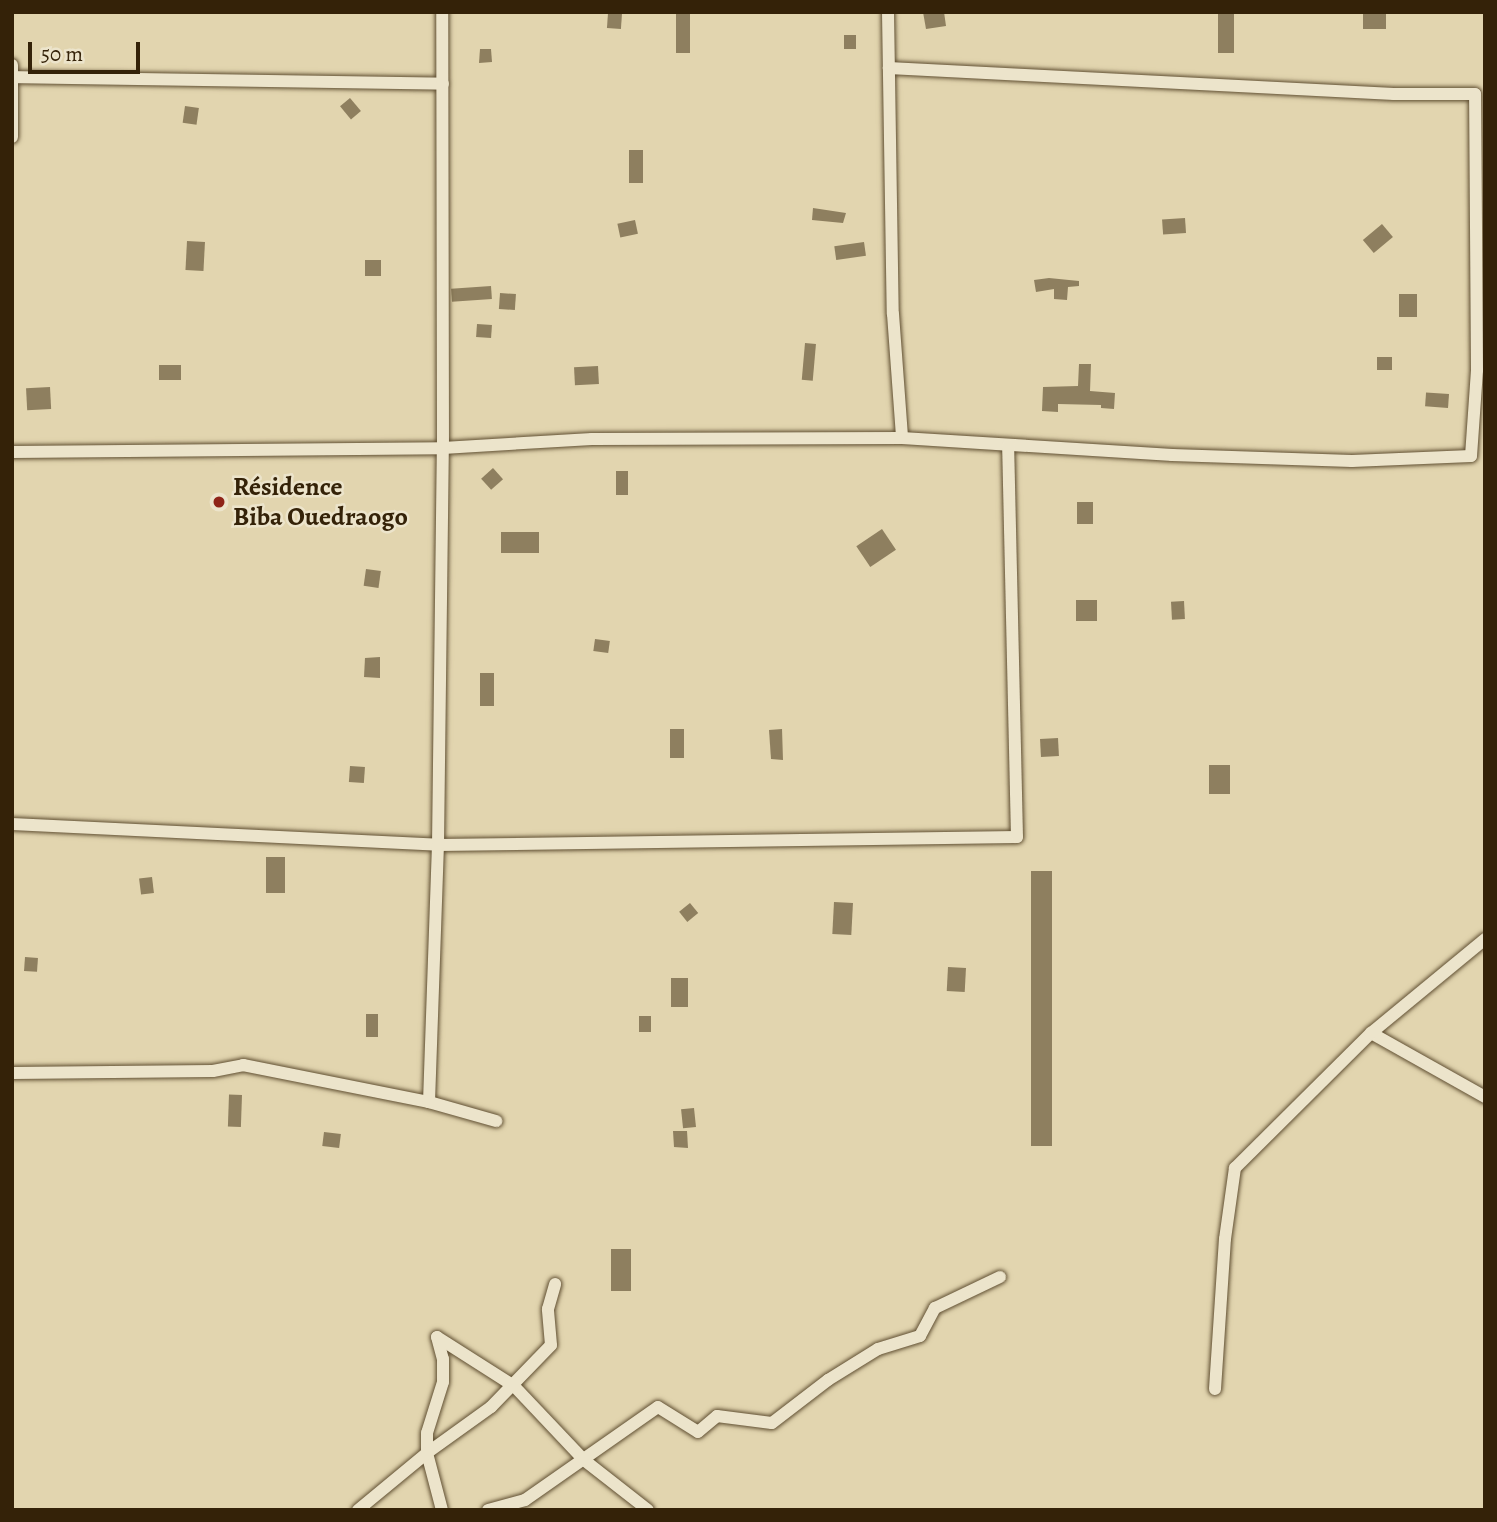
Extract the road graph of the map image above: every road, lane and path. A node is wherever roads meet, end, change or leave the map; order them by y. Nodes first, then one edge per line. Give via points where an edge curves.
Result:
1 (442, 12) edge
2 (888, 12) edge
3 (12, 65) edge
4 (888, 68) junction
5 (12, 77) edge
6 (443, 84) junction
7 (12, 136) edge
8 (902, 438) junction
9 (1008, 445) junction
10 (443, 448) junction
11 (12, 452) edge
12 (12, 824) edge
13 (438, 845) junction
14 (1485, 939) edge
15 (1371, 1032) junction
16 (12, 1073) edge
17 (1485, 1097) edge
18 (429, 1102) junction
19 (496, 1121) dead end
20 (1000, 1278) dead end
21 (555, 1284) dead end
22 (513, 1386) junction
23 (1215, 1389) dead end
24 (427, 1453) junction
25 (584, 1460) junction
26 (358, 1510) edge
27 (442, 1510) edge
28 (488, 1510) edge
29 (648, 1510) edge

1 - 6 street
2 - 4 street
3 - 5 street
4 - 8 street via 892,314
4 - 9 street via 1394,94 1475,94 1477,370 1471,456 1352,461
5 - 6 street
5 - 7 street
6 - 10 street
8 - 9 street
8 - 10 street via 592,439
9 - 13 street via 1017,837
10 - 11 street
10 - 13 street
12 - 13 street
13 - 18 street
14 - 15 street
15 - 17 street
15 - 23 street via 1234,1168
16 - 18 street via 213,1071 243,1065
18 - 19 street
20 - 25 street via 935,1308 920,1336 878,1349 772,1423 717,1416 698,1432 658,1407
21 - 22 street via 548,1308 551,1345
22 - 24 street
22 - 24 street via 437,1337 443,1382 427,1433
22 - 25 street
24 - 26 street
24 - 27 street
25 - 28 street via 525,1500
25 - 29 street

